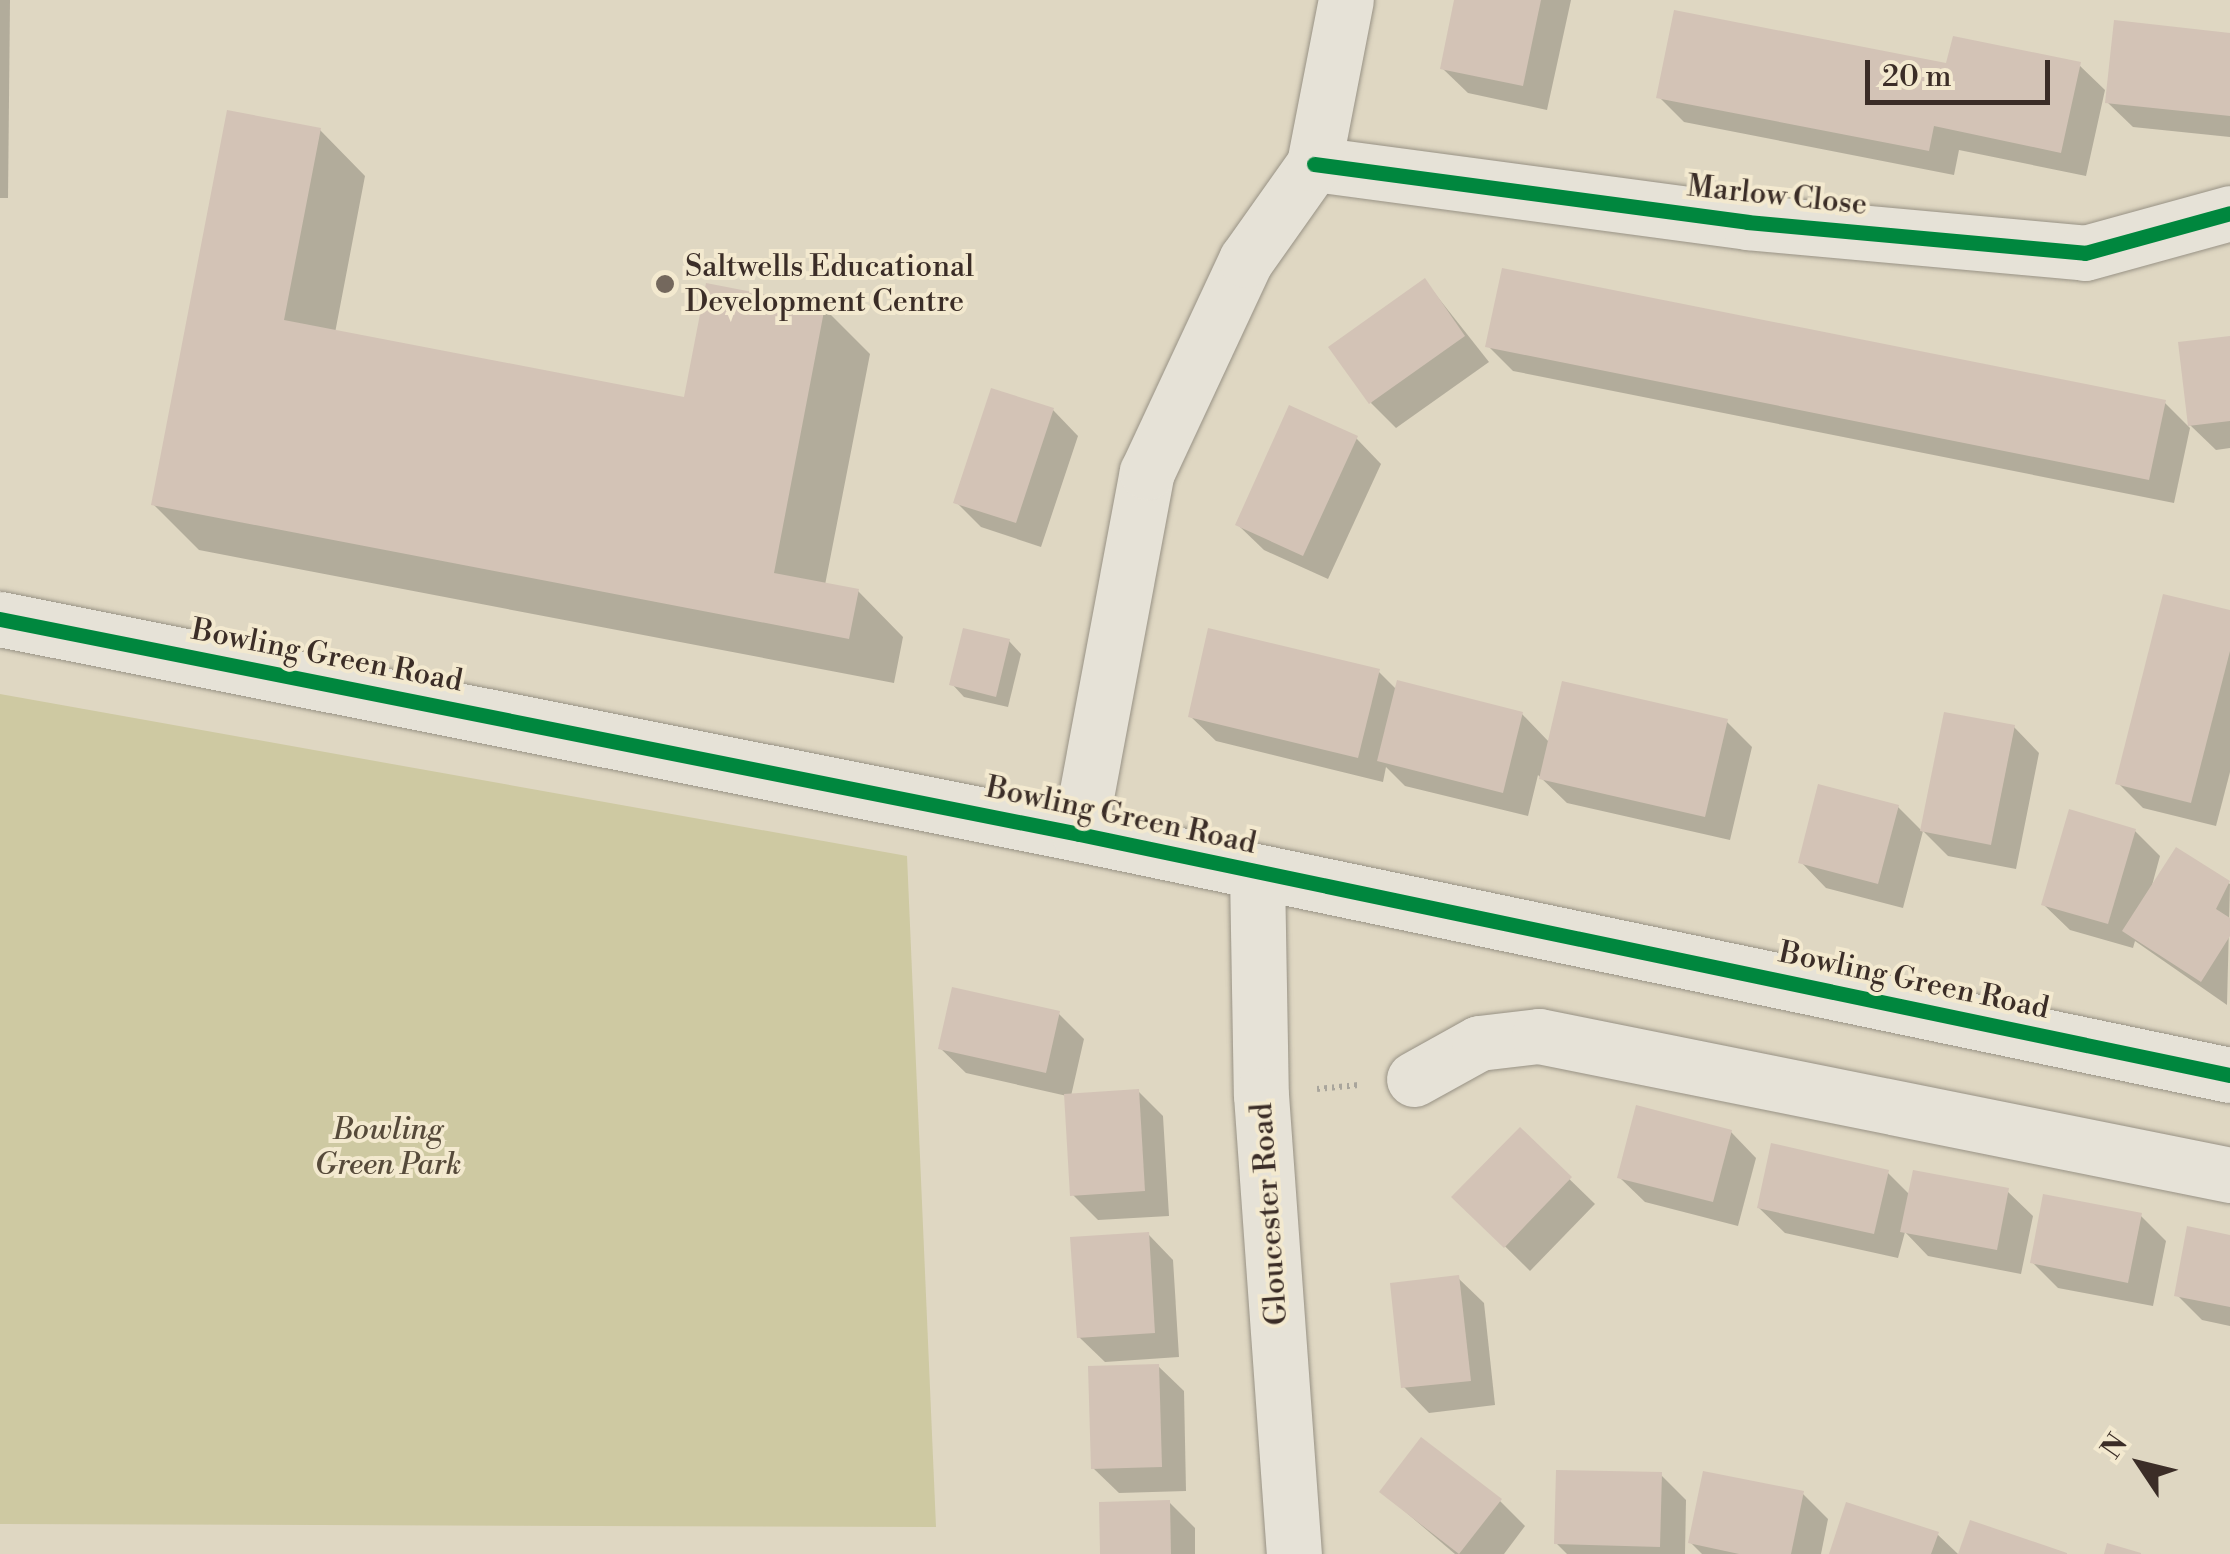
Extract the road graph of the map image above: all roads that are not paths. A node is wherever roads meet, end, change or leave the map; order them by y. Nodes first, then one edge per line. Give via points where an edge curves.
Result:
1 (1346, 0) edge
2 (1314, 164) junction
3 (2230, 213) edge
4 (0, 618) edge
5 (1079, 834) junction
6 (1257, 873) junction
7 (2228, 1066) edge
8 (1414, 1079) road end
9 (2230, 1176) edge
10 (1294, 1554) edge

1 - 2 street
2 - 3 street, Marlow Close via 1747,222 2084,253
2 - 5 street via 1246,260 1147,472
4 - 5 street, Bowling Green Road
5 - 6 street, Bowling Green Road
6 - 7 street, Bowling Green Road
6 - 10 street, Gloucester Road via 1261,1095
8 - 9 street via 1479,1043 1539,1036

